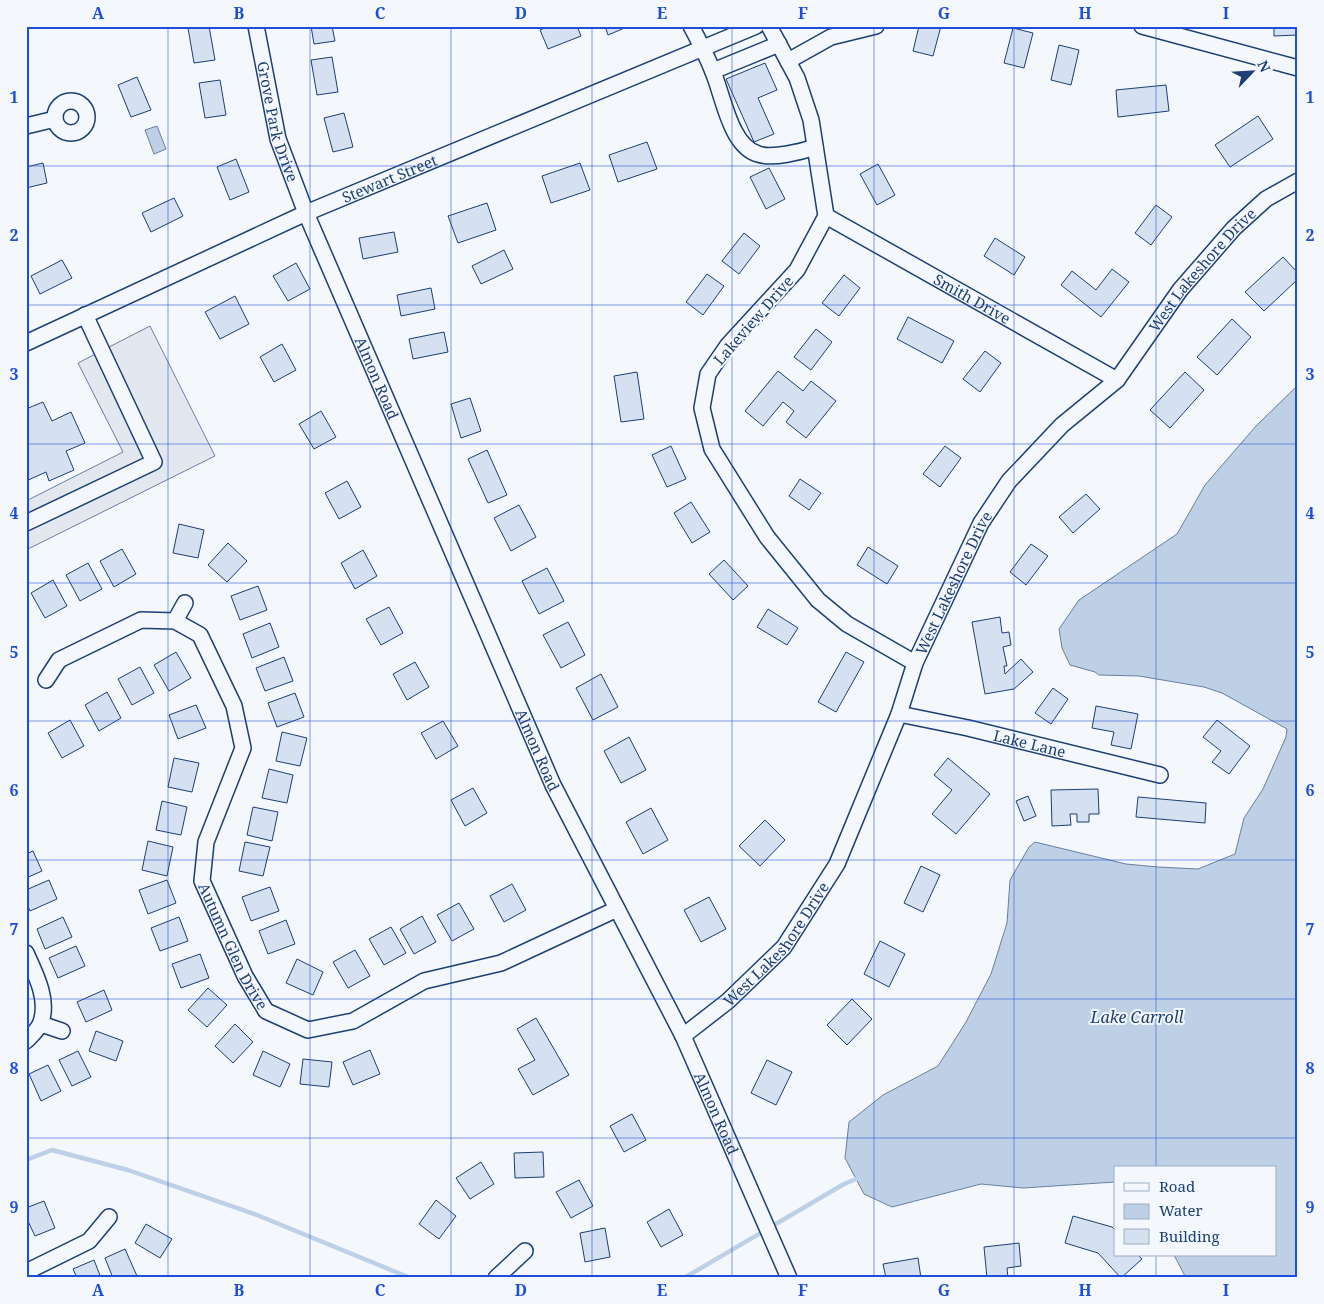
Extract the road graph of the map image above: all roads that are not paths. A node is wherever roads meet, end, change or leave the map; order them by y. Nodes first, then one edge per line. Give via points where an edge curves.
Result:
1 (256, 26) edge
2 (691, 26) edge
3 (756, 26) edge
4 (769, 26) edge
5 (876, 26) edge
6 (1142, 26) edge
7 (779, 44) junction
8 (702, 49) junction
9 (788, 61) junction
10 (1298, 68) edge
11 (713, 71) junction
12 (55, 119) dead end
13 (26, 126) edge
14 (815, 147) junction
15 (1298, 181) edge
16 (306, 213) junction
17 (826, 216) junction
18 (85, 315) junction
19 (26, 343) edge
20 (1117, 380) junction
21 (26, 523) edge
22 (186, 603) dead end
23 (175, 621) junction
24 (915, 663) junction
25 (46, 680) dead end
26 (899, 714) junction
27 (1160, 775) dead end
28 (617, 909) junction
29 (26, 953) edge
30 (41, 1024) junction
31 (62, 1031) dead end
32 (683, 1036) junction
33 (26, 1041) edge
34 (109, 1217) dead end
35 (525, 1251) dead end
36 (26, 1272) edge
37 (496, 1278) edge
38 (788, 1278) edge

1 - 16 street, Grove Park Drive via 278,138
2 - 8 street
3 - 8 street, Stewart Street
4 - 7 street
5 - 9 street via 831,37
6 - 10 street
7 - 9 street
7 - 11 street
8 - 11 street
8 - 16 street, Stewart Street
9 - 14 street via 811,120
11 - 14 street via 732,124 748,148 758,154 771,155 799,153
12 - 13 street
14 - 17 street
15 - 20 street, West Lakeshore Drive via 1266,200 1234,228 1180,290
16 - 18 street, Stewart Street
16 - 28 street, Almon Road via 553,785
17 - 20 street, Smith Drive
17 - 24 street, Lakeview Drive via 797,270 728,345 708,374 702,408 712,449 767,537 818,600 846,624
18 - 19 street, Stewart Street
18 - 21 street via 154,462
20 - 24 street, West Lakeshore Drive via 1062,425 1009,480 981,523
22 - 23 street
23 - 25 street, Autumn Glen Drive via 141,620 59,660
23 - 28 street, Autumn Glen Drive via 200,635 234,706 244,748 206,842 202,881 245,976 266,1011 308,1030 353,1021 424,982 500,962
24 - 26 street, West Lakeshore Drive
26 - 27 street, Lake Lane
26 - 32 street, West Lakeshore Drive via 837,864 784,947 728,1001
28 - 32 street, Almon Road
29 - 30 street via 40,984
30 - 31 street
30 - 33 street
32 - 38 street, Almon Road
34 - 36 street via 89,1241
35 - 37 street

